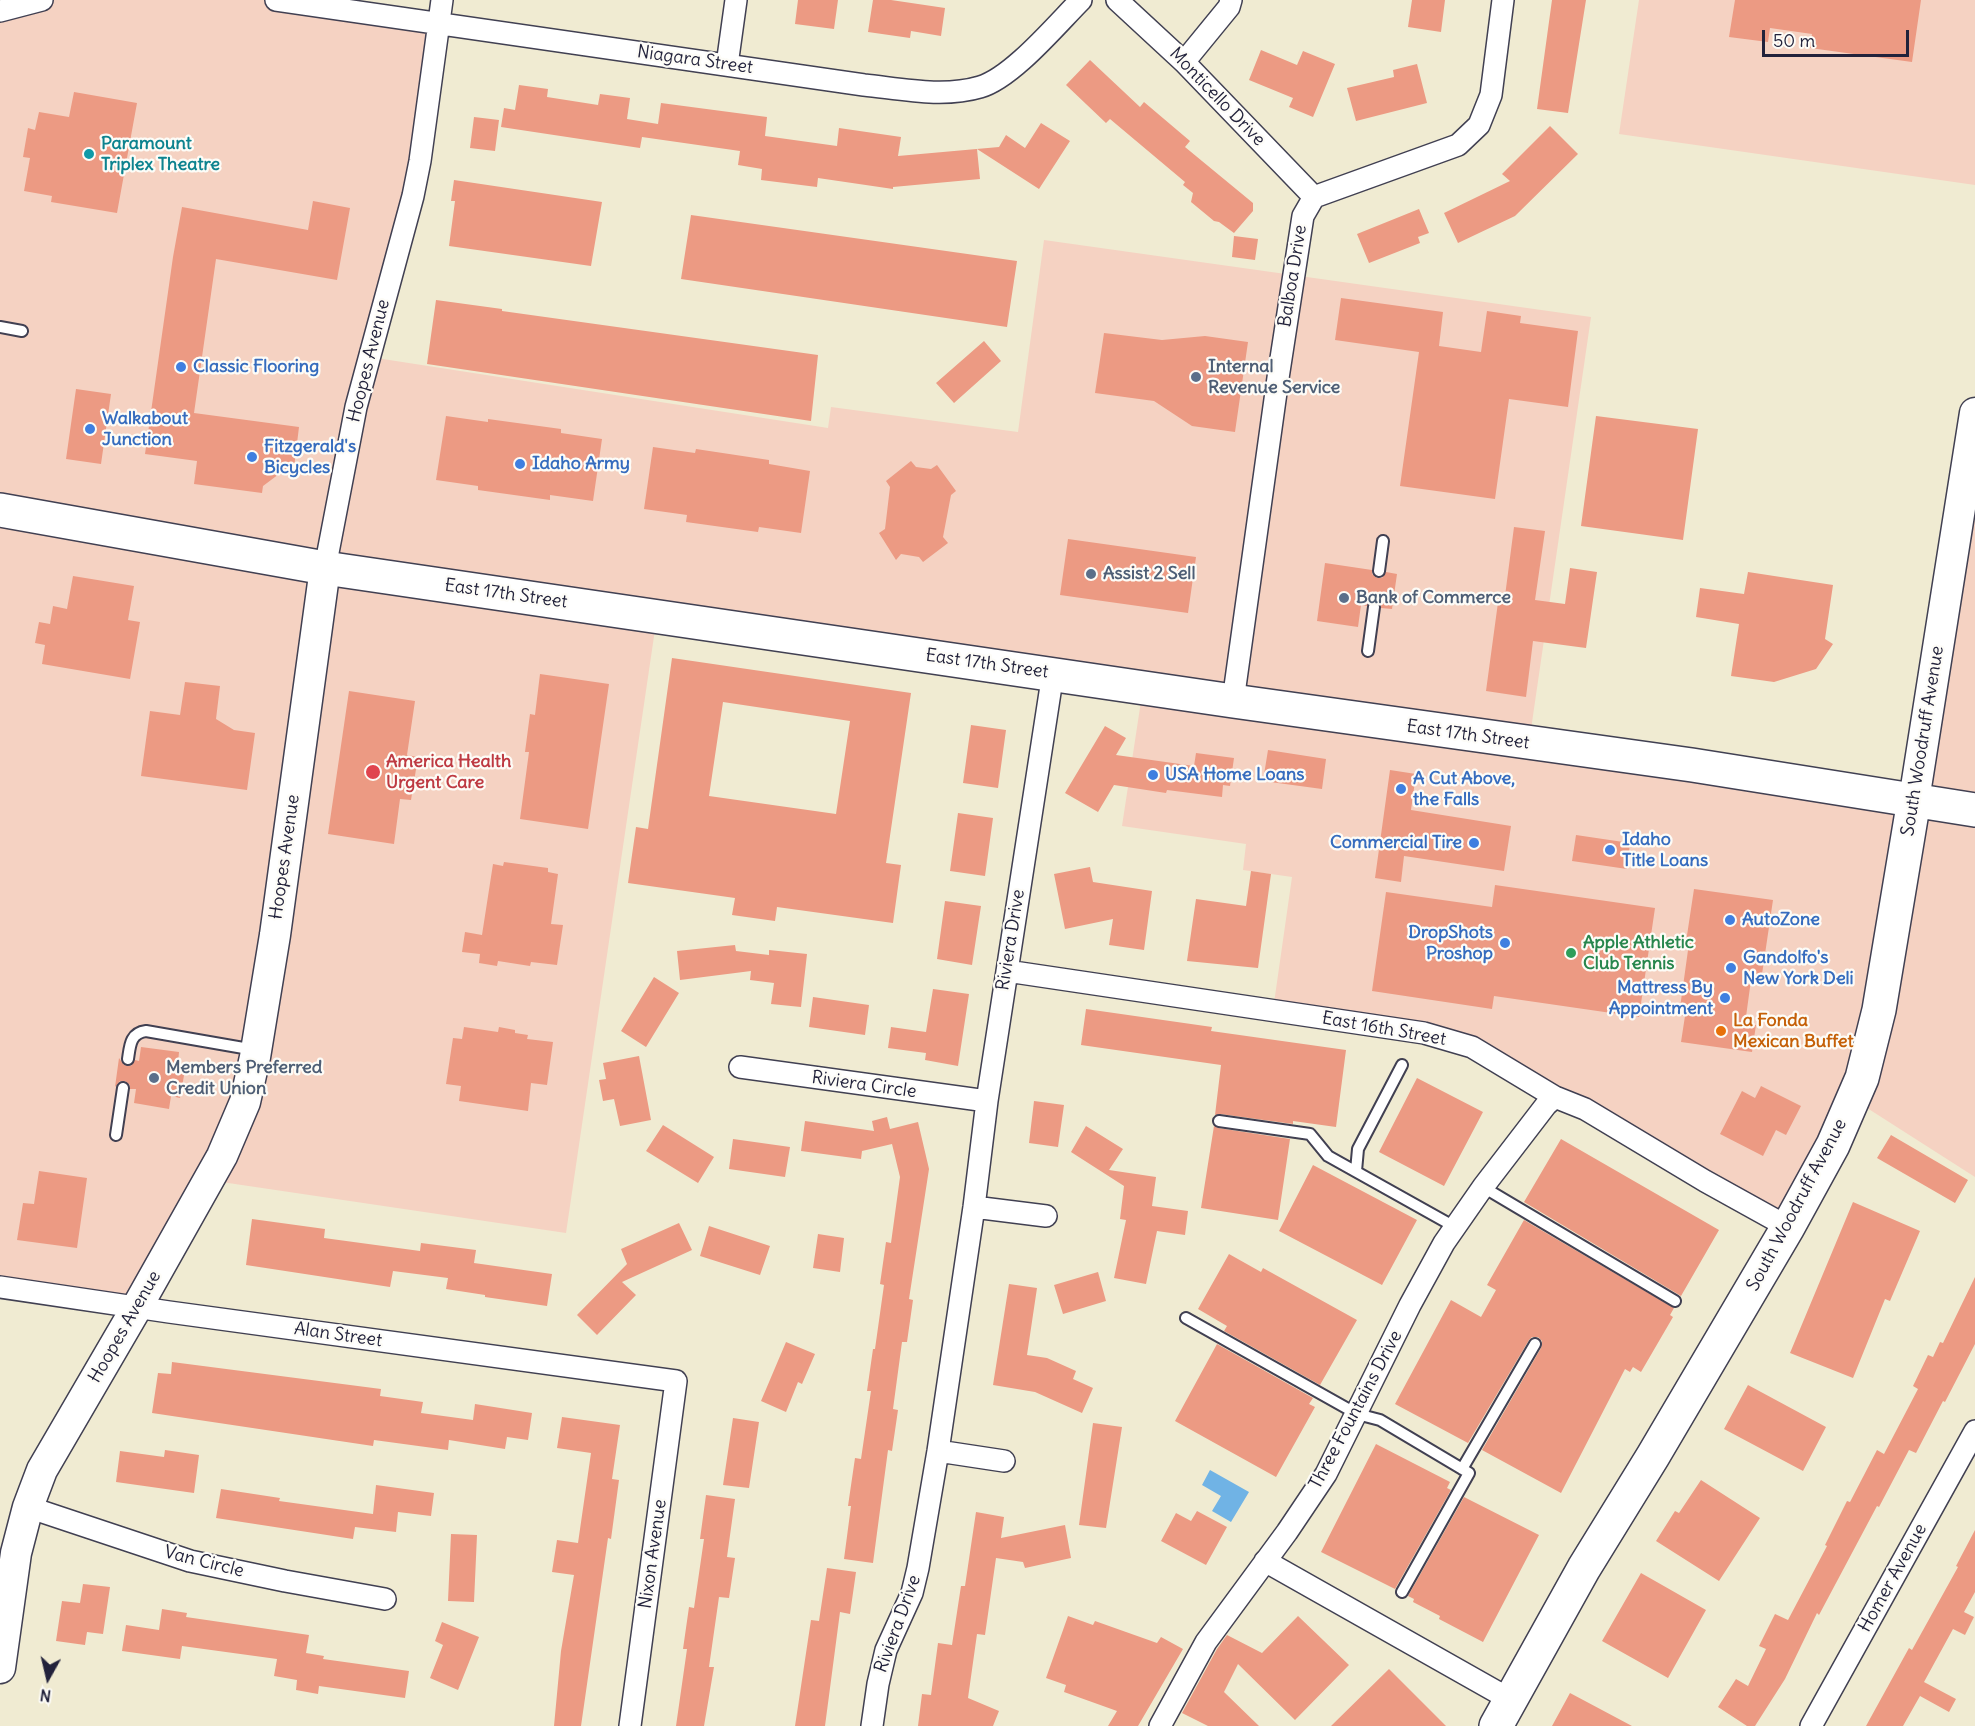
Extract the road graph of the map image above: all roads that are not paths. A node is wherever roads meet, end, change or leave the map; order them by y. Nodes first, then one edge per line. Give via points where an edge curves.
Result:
1 (42, 0) edge
2 (276, 0) edge
3 (442, 0) edge
4 (736, 0) edge
5 (1081, 0) edge
6 (1117, 0) edge
7 (1231, 0) edge
8 (1503, 0) edge
9 (0, 11) edge
10 (439, 23) junction
11 (1184, 62) junction
12 (727, 65) junction
13 (1314, 197) junction
14 (0, 327) edge
15 (22, 331) dead end
16 (1974, 429) edge
17 (0, 510) edge
18 (1383, 541) dead end
19 (325, 568) junction
20 (1379, 571) dead end
21 (1374, 607) dead end
22 (1368, 651) dead end
23 (1053, 673) junction
24 (1233, 701) junction
25 (1914, 800) junction
26 (1975, 810) edge
27 (1007, 971) junction
28 (256, 1050) junction
29 (128, 1059) dead end
30 (1402, 1065) dead end
31 (740, 1068) dead end
32 (123, 1088) dead end
33 (1555, 1097) junction
34 (987, 1101) junction
35 (1219, 1121) dead end
36 (116, 1134) dead end
37 (1356, 1171) junction
38 (1483, 1187) junction
39 (974, 1207) junction
40 (1046, 1216) dead end
41 (1455, 1227) junction
42 (1788, 1227) junction
43 (0, 1287) edge
44 (1675, 1301) dead end
45 (137, 1307) junction
46 (1186, 1318) dead end
47 (1535, 1344) dead end
48 (676, 1381) joint
49 (1357, 1414) junction
50 (1975, 1431) edge
51 (938, 1451) junction
52 (1004, 1461) dead end
53 (1462, 1468) junction
54 (28, 1507) junction
55 (1265, 1561) junction
56 (1402, 1592) dead end
57 (385, 1599) dead end
58 (0, 1668) edge
59 (1503, 1713) edge
60 (630, 1726) edge
61 (872, 1726) edge
62 (1160, 1726) edge
63 (1811, 1726) edge

1 - 9 street
2 - 10 street, Niagara Street
3 - 10 street, Hoopes Avenue
4 - 12 street
5 - 12 street, Niagara Street via 1008,73 981,87 922,92
6 - 11 street, Monticello Drive
7 - 11 street
8 - 13 street via 1491,96 1479,125 1458,145
10 - 12 street, Niagara Street
10 - 19 street, Hoopes Avenue via 413,196 356,407
11 - 13 street, Monticello Drive
13 - 24 street, Balboa Drive via 1303,216 1289,301
14 - 15 lane
16 - 25 street, South Woodruff Avenue
17 - 19 main road, East 17th Street
18 - 20 lane
19 - 23 main road, East 17th Street
19 - 28 street, Hoopes Avenue
21 - 22 lane
23 - 24 main road, East 17th Street
23 - 27 street, Riviera Drive
24 - 25 main road, East 17th Street
25 - 26 main road, East 17th Street
25 - 42 main road, South Woodruff Avenue via 1880,1010 1862,1078 1833,1145
27 - 33 street, East 16th Street via 1424,1033 1472,1047
27 - 34 street, Riviera Drive
28 - 29 lane via 146,1031 133,1036
28 - 45 street, Hoopes Avenue via 245,1102 222,1156
30 - 37 lane via 1358,1149
31 - 34 street, Riviera Circle
32 - 36 lane
33 - 38 street, Three Fountains Drive
33 - 42 street, East 16th Street via 1585,1109
34 - 39 street, Riviera Drive
35 - 37 lane via 1310,1134 1328,1156
37 - 41 lane
38 - 41 street, Three Fountains Drive
38 - 44 lane
39 - 40 street
39 - 51 street, Riviera Drive
41 - 49 street, Three Fountains Drive via 1410,1305
42 - 59 main road, South Woodruff Avenue via 1584,1568
43 - 45 street, Alan Street
45 - 48 street, Alan Street
45 - 54 street, Hoopes Avenue via 45,1463
46 - 49 lane
47 - 53 lane
48 - 60 street, Nixon Avenue
49 - 53 lane via 1380,1420
49 - 55 street, Three Fountains Drive via 1326,1474
50 - 63 street, Homer Avenue
51 - 52 street
51 - 61 street, Riviera Drive via 918,1568 912,1593 886,1650
53 - 56 lane via 1469,1473
54 - 57 street, Van Circle via 190,1561
54 - 58 street, Hoopes Avenue via 16,1553
55 - 59 street
55 - 62 street, Three Fountains Drive via 1206,1642

